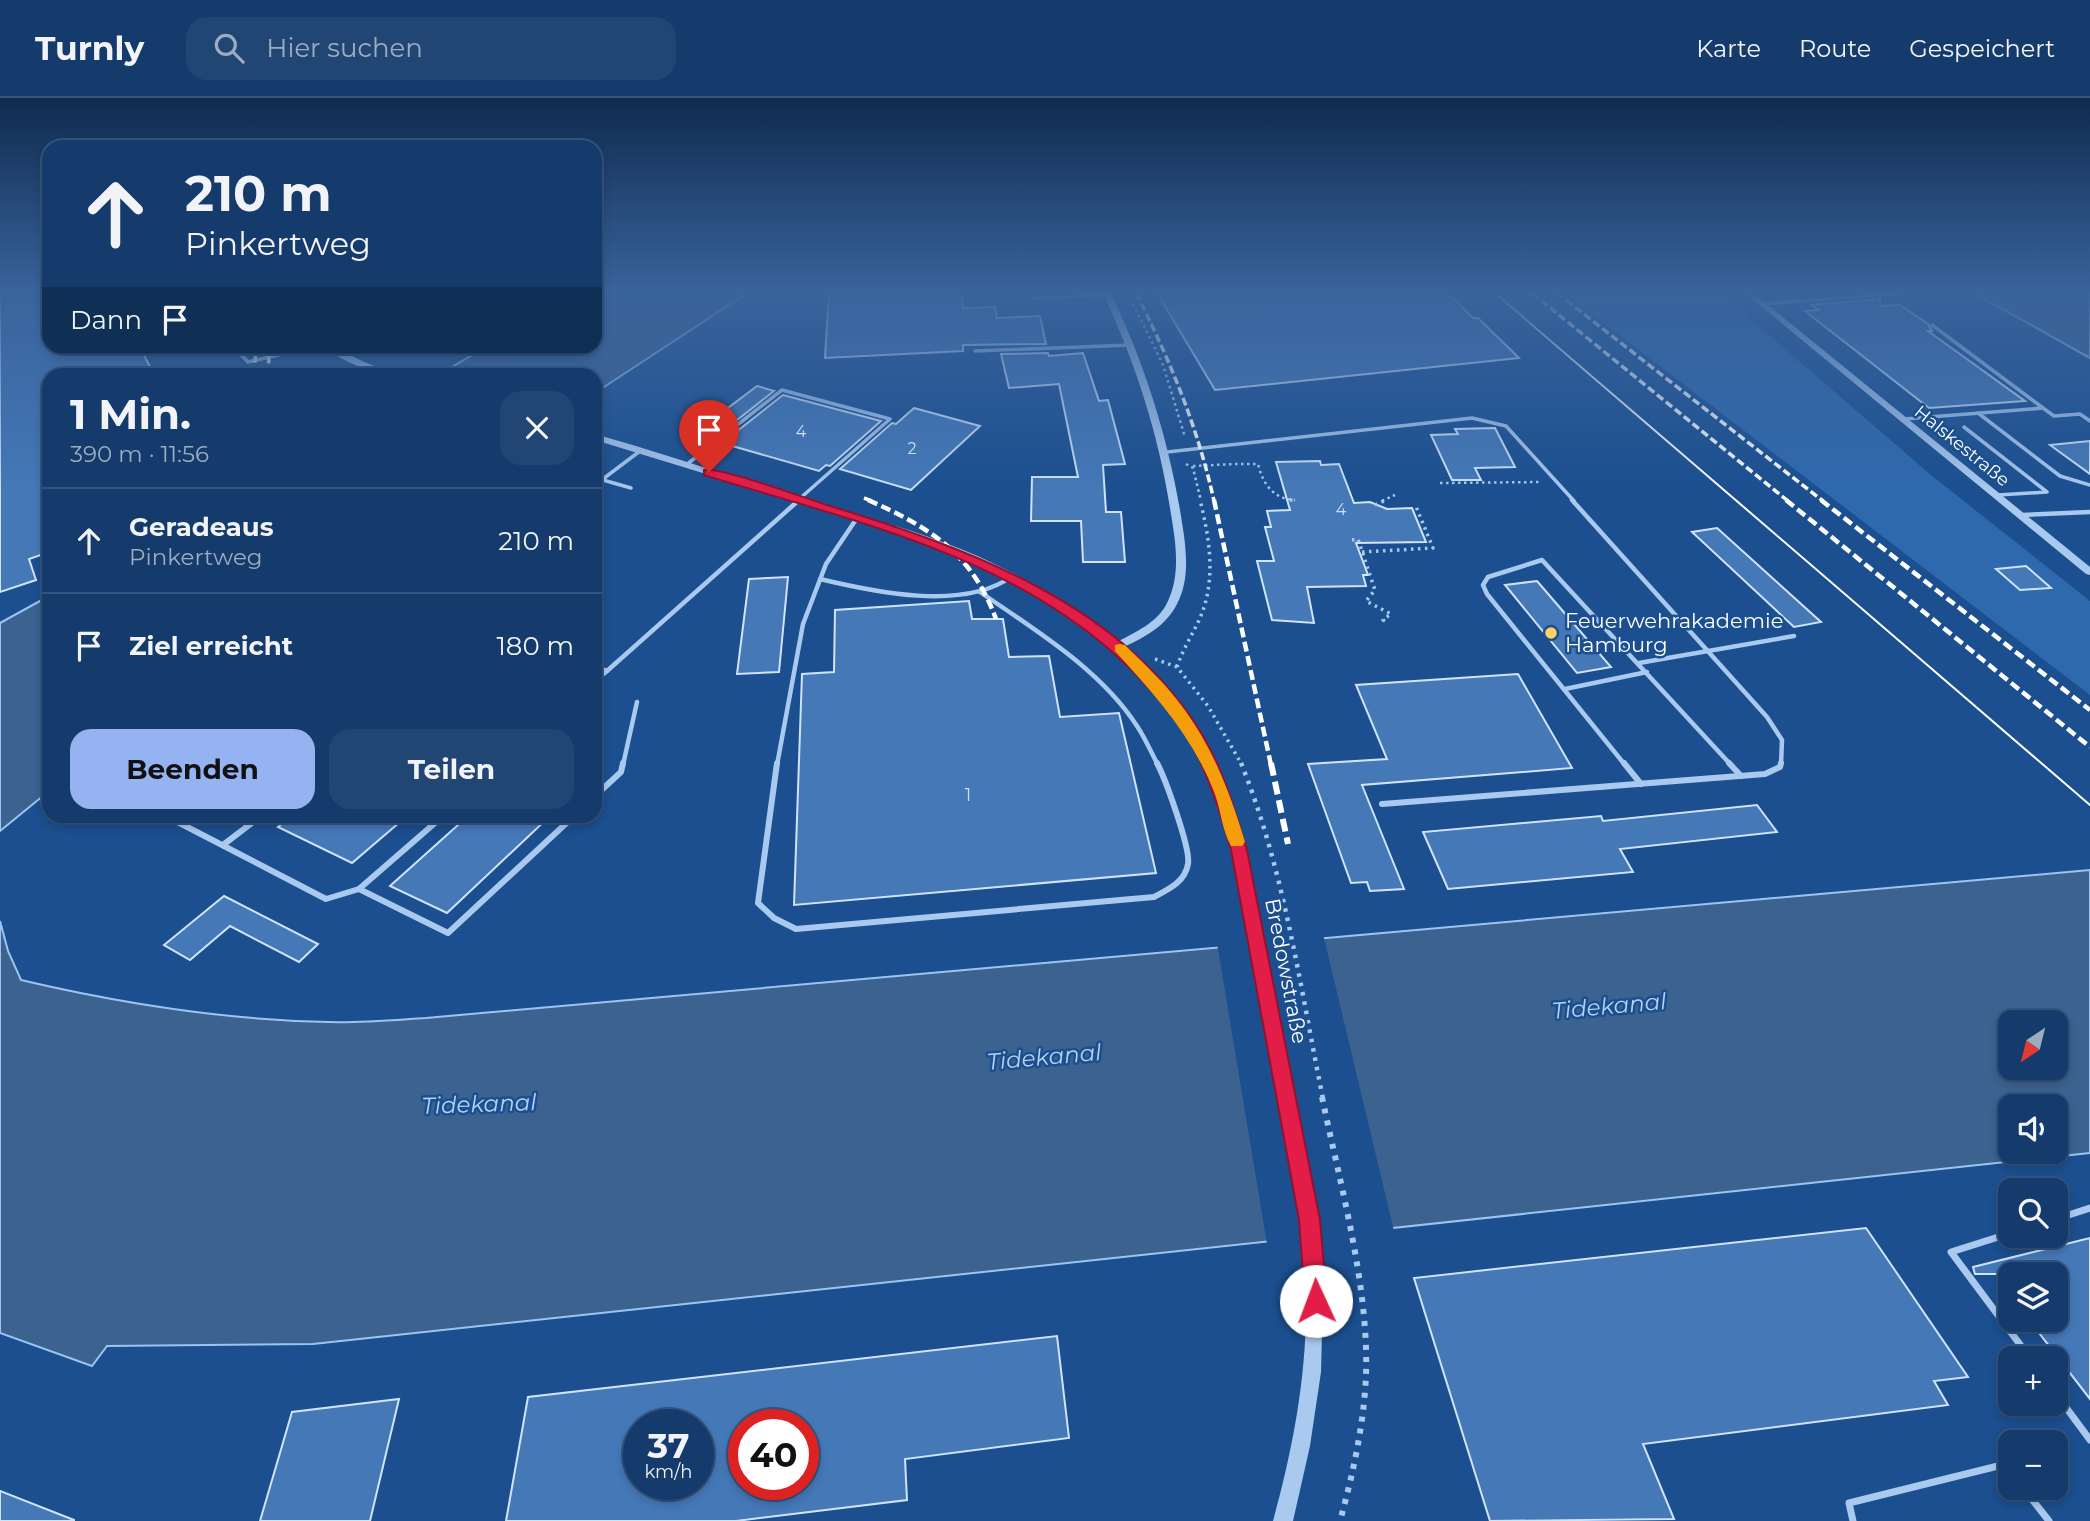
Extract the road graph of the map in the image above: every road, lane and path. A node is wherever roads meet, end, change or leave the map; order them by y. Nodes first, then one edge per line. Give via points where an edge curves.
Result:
1 (246, 359) edge
2 (267, 359) edge
3 (352, 359) edge
4 (1136, 359) edge
5 (1160, 359) edge
6 (1830, 359) edge
7 (1978, 359) edge
8 (374, 368) edge
9 (2043, 408) junction
10 (1978, 413) junction
11 (1904, 419) junction
12 (2090, 421) edge
13 (1964, 427) dead end
14 (602, 439) edge
15 (1231, 446) junction
16 (1187, 450) junction
17 (640, 451) junction
18 (1167, 452) junction
19 (1235, 464) junction
20 (686, 465) junction
21 (1193, 468) junction
22 (603, 480) joint
23 (1542, 482) dead end
24 (1440, 483) dead end
25 (2090, 485) edge
26 (631, 488) dead end
27 (1395, 495) dead end
28 (1998, 495) junction
29 (1294, 500) dead end
30 (801, 501) junction
31 (1415, 504) dead end
32 (1376, 505) dead end
33 (2090, 512) edge
34 (2022, 515) junction
35 (857, 519) junction
36 (1595, 526) joint
37 (1352, 540) dead end
38 (1362, 552) junction
39 (2090, 572) edge
40 (1011, 577) junction
41 (820, 579) junction
42 (980, 592) junction
43 (1387, 622) dead end
44 (1794, 636) dead end
45 (1118, 646) junction
46 (1708, 650) junction
47 (1639, 663) junction
48 (602, 669) edge
49 (607, 671) junction
50 (1647, 672) junction
51 (602, 675) edge
52 (1565, 689) junction
53 (637, 702) dead end
54 (1741, 776) junction
55 (1641, 784) junction
56 (602, 790) edge
57 (1382, 804) dead end
58 (180, 823) edge
59 (252, 823) edge
60 (435, 823) edge
61 (566, 823) edge
62 (222, 845) junction
63 (359, 889) junction
64 (1253, 916) joint
65 (2090, 1208) edge
66 (2068, 1215) edge
67 (1998, 1237) edge
68 (2021, 1346) edge
69 (2068, 1410) edge
70 (2090, 1440) edge
71 (1998, 1466) edge
72 (2032, 1500) edge
73 (1283, 1521) edge
74 (1340, 1521) edge
75 (1853, 1521) edge
76 (2049, 1521) edge

1 - 2 lane
3 - 8 street
4 - 18 street
5 - 16 path
6 - 11 street, Halskestraße
7 - 9 lane
9 - 10 lane
9 - 12 lane via 2053,416 2080,414
10 - 11 lane
10 - 25 lane via 2060,476
11 - 28 street, Halskestraße
13 - 28 lane via 2047,492
14 - 17 street
15 - 16 lane
15 - 19 path
15 - 36 lane via 1481,418 1514,432
16 - 18 lane
16 - 21 path
17 - 20 street
17 - 22 lane
18 - 21 path
18 - 45 street via 1181,549 1180,578 1163,617 1151,629
19 - 21 path
19 - 29 path via 1258,464 1262,482 1276,496
20 - 30 street
20 - 30 lane via 782,390 890,419
21 - 74 path via 1210,573 1203,611 1177,667 1208,706 1239,758 1261,810 1359,1277 1366,1374 1354,1468
22 - 26 lane
23 - 24 path
27 - 32 path
28 - 34 street, Halskestraße
30 - 35 street
30 - 49 lane
31 - 38 path via 1433,548
33 - 34 lane
34 - 39 street, Halskestraße
35 - 40 street via 956,551
35 - 41 lane
36 - 46 lane
37 - 38 path via 1358,539
38 - 43 path via 1375,590 1366,601 1391,614 1383,620
40 - 42 lane
40 - 45 street
41 - 42 lane via 872,588 959,595
41 - 42 lane via 803,624 790,681 759,881 758,903 774,918 796,929 808,928 1154,897 1180,882 1189,862 1167,782 1136,724 1097,679
44 - 46 lane
45 - 64 street, Bredowstraße via 1174,706 1197,739 1223,794
46 - 47 lane
46 - 54 lane via 1767,717 1784,744 1780,767
47 - 50 lane
47 - 52 lane via 1542,559 1488,577 1483,585 1487,594
48 - 49 lane
49 - 51 lane
50 - 52 lane
50 - 54 lane
52 - 55 lane
53 - 56 lane via 621,772
54 - 55 lane
55 - 57 lane
58 - 62 lane
59 - 62 lane
60 - 63 lane
61 - 63 lane via 448,933
62 - 63 lane via 326,899
64 - 73 street, Bredowstraße via 1317,1279 1314,1368 1299,1464
65 - 66 lane
67 - 68 lane via 1951,1252
69 - 70 lane
71 - 75 lane via 1849,1503
72 - 76 lane

